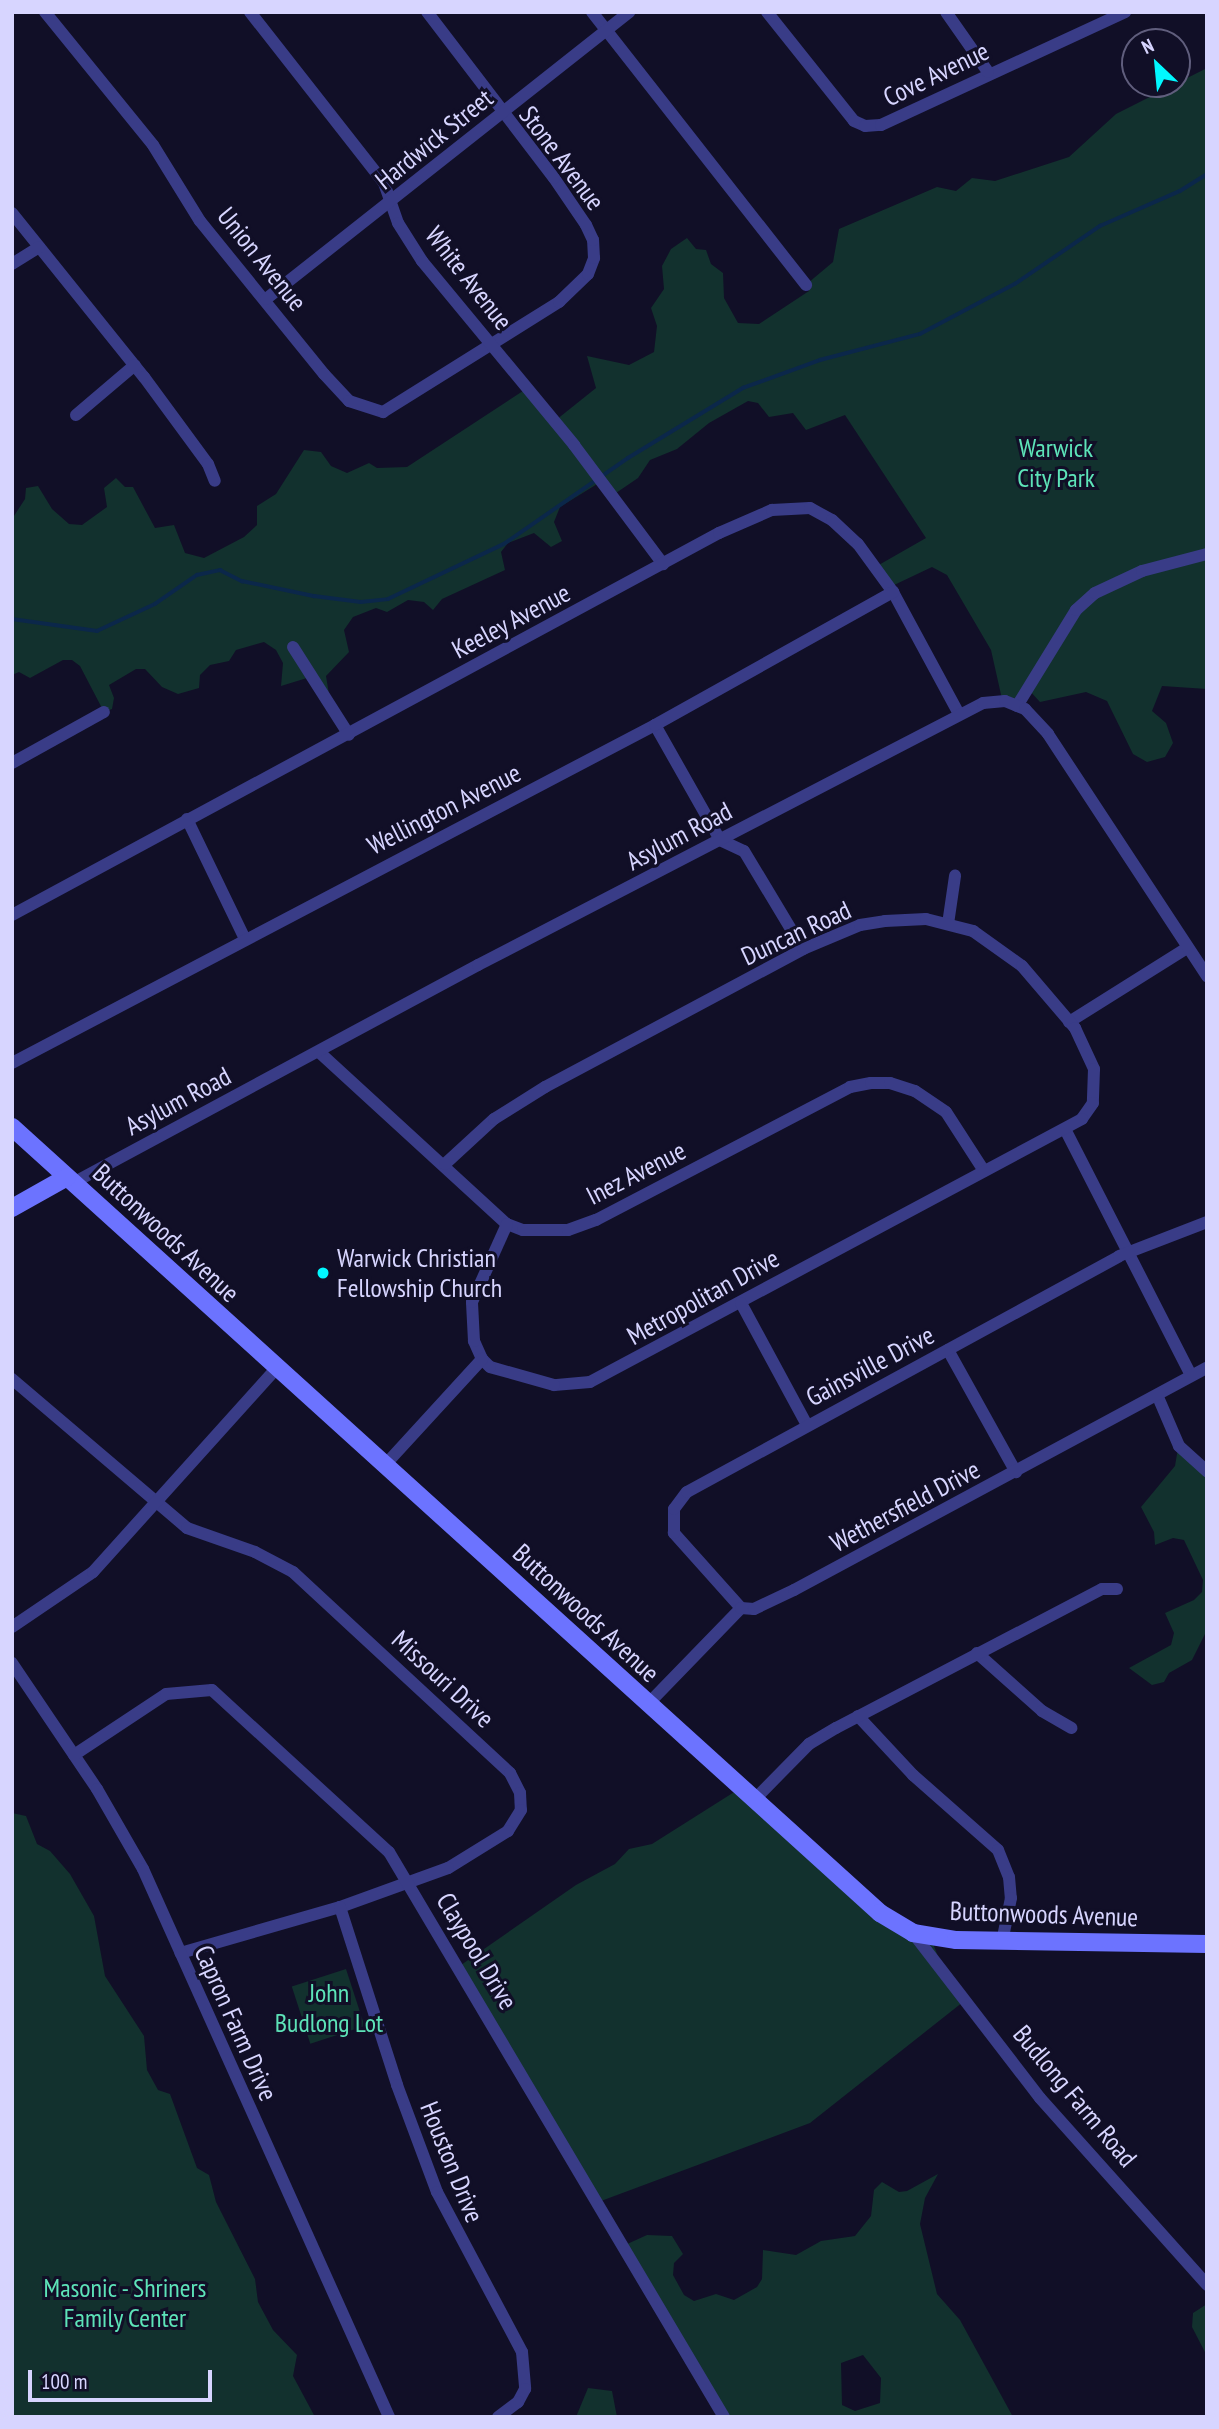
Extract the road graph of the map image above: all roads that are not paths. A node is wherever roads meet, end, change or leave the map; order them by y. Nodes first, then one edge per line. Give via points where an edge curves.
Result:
1 (45, 12) edge
2 (250, 12) edge
3 (427, 12) edge
4 (592, 12) edge
5 (629, 12) edge
6 (767, 12) edge
7 (946, 12) edge
8 (1125, 12) edge
9 (606, 30) junction
10 (988, 72) junction
11 (501, 115) junction
12 (392, 202) junction
13 (12, 213) edge
14 (39, 247) junction
15 (12, 264) edge
16 (806, 285) dead end
17 (266, 299) junction
18 (492, 345) junction
19 (135, 365) junction
20 (76, 415) dead end
21 (215, 481) dead end
22 (1207, 554) edge
23 (663, 564) junction
24 (894, 593) junction
25 (293, 647) dead end
26 (1017, 706) junction
27 (104, 712) dead end
28 (959, 713) junction
29 (655, 725) junction
30 (349, 734) junction
31 (12, 763) edge
32 (187, 819) junction
33 (720, 840) junction
34 (955, 876) dead end
35 (12, 915) edge
36 (948, 924) junction
37 (245, 939) junction
38 (1187, 948) junction
39 (803, 949) junction
40 (1207, 976) edge
41 (1069, 1022) junction
42 (319, 1052) junction
43 (12, 1062) edge
44 (12, 1127) edge
45 (1065, 1129) junction
46 (445, 1164) junction
47 (984, 1171) junction
48 (70, 1180) junction
49 (12, 1208) edge
50 (1207, 1222) edge
51 (507, 1224) junction
52 (1127, 1252) junction
53 (741, 1303) junction
54 (948, 1350) junction
55 (482, 1359) junction
56 (276, 1368) junction
57 (1207, 1368) edge
58 (1191, 1375) junction
59 (12, 1379) edge
60 (1158, 1397) junction
61 (807, 1425) junction
62 (385, 1465) junction
63 (1207, 1471) edge
64 (1016, 1472) junction
65 (155, 1504) junction
66 (1117, 1589) dead end
67 (741, 1608) junction
68 (12, 1627) edge
69 (977, 1653) junction
70 (12, 1663) edge
71 (647, 1705) junction
72 (858, 1716) junction
73 (1072, 1728) dead end
74 (74, 1755) junction
75 (753, 1801) junction
76 (410, 1883) junction
77 (340, 1907) junction
78 (913, 1933) junction
79 (1002, 1942) junction
80 (1207, 1944) edge
81 (181, 1954) junction
82 (1207, 2285) edge
83 (389, 2417) edge
84 (498, 2417) edge
85 (724, 2417) edge

1 - 17 street, Union Avenue via 153,145 200,221
2 - 12 street, White Avenue via 353,141
3 - 11 street, Stone Avenue
4 - 9 street
5 - 9 street, Hardwick Street
6 - 10 street, Cove Avenue via 854,121 865,126 881,125
7 - 10 street
8 - 10 street, Cove Avenue
9 - 11 street, Hardwick Street
9 - 16 street
11 - 12 street, Hardwick Street
11 - 18 street, Stone Avenue via 586,225 594,258 577,289
12 - 17 street, Hardwick Street
12 - 18 street, White Avenue via 398,223 422,261
13 - 14 street
14 - 15 street
14 - 19 street
17 - 18 street, Union Avenue via 349,401 371,411 399,404
18 - 23 street, White Avenue via 615,496
19 - 20 street
19 - 21 street via 208,464
22 - 26 street via 1142,572 1095,593 1076,610
23 - 24 street, Keeley Avenue via 753,517 793,506 810,508 832,520 858,544
23 - 30 street, Keeley Avenue
24 - 28 street, Keeley Avenue
24 - 29 street, Wellington Avenue
25 - 30 street
26 - 28 street, Asylum Road via 984,703
26 - 38 street via 1048,734
27 - 31 street
28 - 33 street, Asylum Road
29 - 33 street
29 - 37 street, Wellington Avenue
30 - 32 street, Keeley Avenue
32 - 35 street, Keeley Avenue
32 - 37 street
33 - 39 street via 744,851
33 - 42 street, Asylum Road
34 - 36 street
36 - 39 street, Duncan Road via 926,919 860,925
36 - 41 street, Duncan Road via 973,931 1022,966
37 - 43 street, Wellington Avenue
38 - 40 street
38 - 41 street
39 - 46 street, Duncan Road via 517,1104
41 - 45 street, Duncan Road via 1094,1069 1096,1088 1082,1119
42 - 46 street
42 - 48 street, Asylum Road
44 - 48 street, Buttonwoods Avenue
45 - 47 street, Metropolitan Drive
45 - 52 street
46 - 51 street
47 - 51 street, Inez Avenue via 946,1112 915,1091 871,1083 850,1087 596,1220 548,1233
47 - 53 street, Metropolitan Drive
48 - 49 street
48 - 56 street, Buttonwoods Avenue
50 - 52 street, Gainsville Drive
51 - 55 street via 472,1302 474,1341
52 - 54 street, Gainsville Drive
52 - 58 street
53 - 55 street, Metropolitan Drive via 590,1382 554,1385 490,1367
53 - 61 street
54 - 61 street, Gainsville Drive
54 - 64 street
55 - 62 street
56 - 62 street, Buttonwoods Avenue
56 - 65 street
57 - 58 street, Wethersfield Drive
58 - 60 street, Wethersfield Drive
59 - 65 street, Missouri Drive
60 - 63 street via 1179,1446
60 - 64 street, Wethersfield Drive
61 - 67 street, Gainsville Drive via 703,1482 674,1509 674,1533 682,1546
62 - 71 street, Buttonwoods Avenue
64 - 67 street, Wethersfield Drive via 794,1590 754,1609
65 - 68 street via 93,1572
65 - 76 street, Missouri Drive via 187,1528 255,1552 293,1572 510,1773 520,1793 520,1810 509,1831 448,1868
66 - 69 street via 1102,1589
67 - 71 street
69 - 72 street
69 - 73 street via 1042,1711
70 - 74 street, Capron Farm Drive
71 - 75 street, Buttonwoods Avenue
72 - 75 street via 808,1744
72 - 79 street via 913,1774 998,1850 1009,1877 1011,1898
74 - 76 street, Claypool Drive via 166,1694 212,1690 364,1826
74 - 81 street, Capron Farm Drive via 144,1869
75 - 78 street, Buttonwoods Avenue via 880,1913
76 - 77 street, Missouri Drive
76 - 85 street, Claypool Drive
77 - 81 street, Missouri Drive
77 - 84 street, Houston Drive via 437,2192 522,2352 524,2389 518,2402
78 - 79 street, Buttonwoods Avenue
78 - 82 street, Budlong Farm Road via 1040,2098
79 - 80 street, Buttonwoods Avenue
81 - 83 street, Capron Farm Drive

